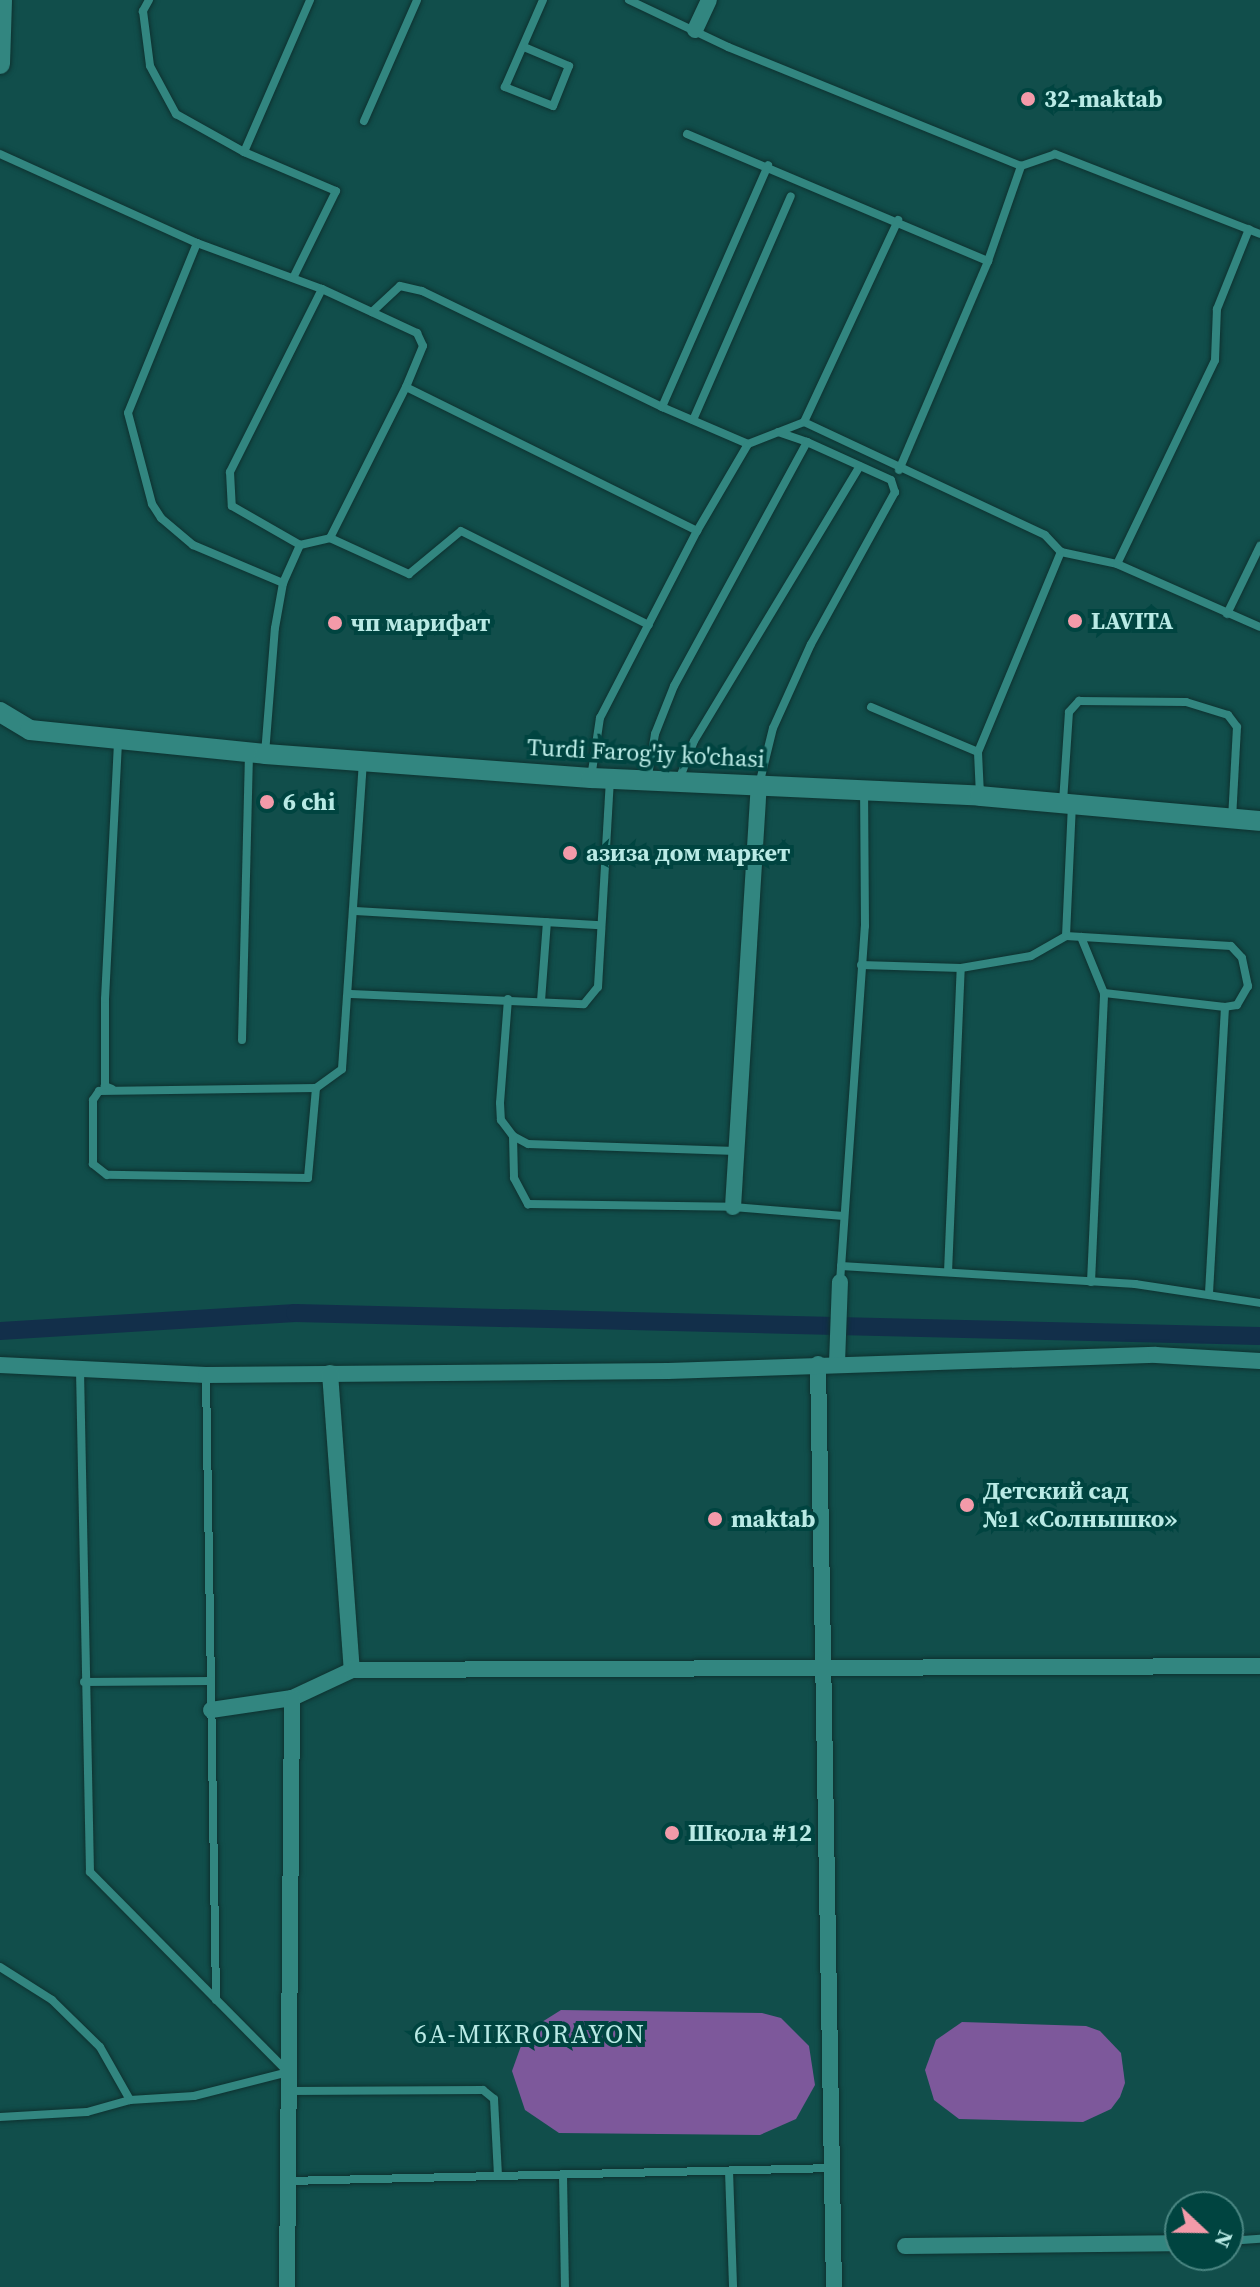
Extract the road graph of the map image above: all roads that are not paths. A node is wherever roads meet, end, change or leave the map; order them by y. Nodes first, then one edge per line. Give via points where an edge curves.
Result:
1 (2, 0) edge
2 (149, 0) edge
3 (310, 0) edge
4 (417, 0) edge
5 (543, 0) edge
6 (629, 0) edge
7 (709, 0) edge
8 (695, 30) junction
9 (524, 47) junction
10 (0, 64) edge
11 (364, 121) dead end
12 (687, 134) dead end
13 (244, 152) junction
14 (0, 154) edge
15 (768, 165) junction
16 (1021, 166) junction
17 (791, 196) dead end
18 (898, 220) junction
19 (1249, 229) junction
20 (1260, 234) edge
21 (197, 243) junction
22 (988, 261) junction
23 (294, 276) junction
24 (322, 289) junction
25 (372, 312) junction
26 (406, 387) junction
27 (662, 407) junction
28 (693, 420) junction
29 (804, 422) junction
30 (778, 432) junction
31 (807, 442) junction
32 (748, 444) junction
33 (860, 466) junction
34 (899, 470) junction
35 (697, 531) junction
36 (330, 538) junction
37 (300, 545) junction
38 (1260, 546) edge
39 (1061, 552) junction
40 (1117, 564) junction
41 (283, 583) junction
42 (1227, 614) junction
43 (649, 625) junction
44 (1260, 627) edge
45 (871, 707) dead end
46 (0, 712) edge
47 (118, 739) junction
48 (978, 752) junction
49 (257, 753) junction
50 (363, 761) junction
51 (601, 779) junction
52 (647, 781) junction
53 (678, 782) junction
54 (759, 786) junction
55 (864, 791) junction
56 (980, 796) junction
57 (1068, 803) junction
58 (1232, 818) junction
59 (1260, 821) edge
60 (355, 911) junction
61 (547, 922) junction
62 (601, 925) junction
63 (1066, 936) junction
64 (1081, 937) junction
65 (861, 965) junction
66 (961, 968) junction
67 (1104, 993) junction
68 (351, 994) junction
69 (508, 999) junction
70 (541, 1001) junction
71 (1225, 1007) junction
72 (242, 1040) dead end
73 (316, 1088) junction
74 (112, 1089) junction
75 (513, 1136) junction
76 (736, 1151) junction
77 (733, 1207) junction
78 (844, 1216) junction
79 (948, 1272) junction
80 (841, 1278) junction
81 (1091, 1282) junction
82 (1209, 1293) junction
83 (1260, 1303) edge
84 (1260, 1361) edge
85 (837, 1363) junction
86 (818, 1364) junction
87 (0, 1365) edge
88 (80, 1370) junction
89 (330, 1373) junction
90 (206, 1375) junction
91 (1260, 1666) edge
92 (825, 1669) junction
93 (352, 1670) junction
94 (211, 1681) junction
95 (84, 1682) junction
96 (292, 1698) junction
97 (211, 1710) junction
98 (0, 1967) edge
99 (216, 2000) junction
100 (288, 2072) junction
101 (288, 2091) junction
102 (130, 2100) junction
103 (0, 2117) edge
104 (834, 2168) junction
105 (729, 2171) junction
106 (563, 2175) junction
107 (498, 2176) junction
108 (287, 2181) junction
109 (1164, 2243) edge
110 (905, 2246) dead end
111 (287, 2287) edge
112 (565, 2287) edge
113 (733, 2287) edge
114 (834, 2287) edge

1 - 10 street
2 - 13 lane via 143,11 150,66 176,114
3 - 13 lane
4 - 11 lane
5 - 9 lane
6 - 8 lane
7 - 8 street
8 - 16 lane
9 - 9 lane via 569,66 553,106 505,87
12 - 15 lane
13 - 23 lane via 336,191
14 - 21 lane
15 - 18 lane
15 - 27 lane
16 - 19 lane via 1055,154
16 - 22 lane
17 - 28 lane
18 - 22 lane
18 - 29 lane
19 - 20 lane
19 - 40 lane via 1217,309 1215,360
21 - 23 lane
21 - 41 lane via 128,413 152,504 161,518 193,545
22 - 34 lane
23 - 24 lane
24 - 25 lane
24 - 37 lane via 230,472 232,506
25 - 26 lane via 417,333 423,346
25 - 27 lane via 400,286 422,291
26 - 35 lane
26 - 36 lane
27 - 28 lane
28 - 32 lane
29 - 30 lane
29 - 34 lane
30 - 31 lane
30 - 32 lane
31 - 33 lane
31 - 52 lane via 674,686 655,734
32 - 35 lane
33 - 53 lane via 694,741
33 - 54 lane via 891,480 895,492 811,644 773,728
34 - 39 lane via 1045,535
35 - 43 lane
36 - 37 lane
36 - 43 lane via 409,574 461,531
37 - 41 lane
38 - 42 lane
39 - 40 lane
39 - 48 lane
40 - 42 lane
41 - 49 lane
42 - 44 lane
43 - 51 lane via 600,718
45 - 48 lane
46 - 47 street, Turdi Farog'iy ko'chasi via 30,730
47 - 49 street, Turdi Farog'iy ko'chasi
47 - 74 lane via 105,999 105,1086
48 - 56 lane
49 - 50 street, Turdi Farog'iy ko'chasi
49 - 72 lane
50 - 51 street, Turdi Farog'iy ko'chasi
50 - 60 lane
51 - 52 street, Turdi Farog'iy ko'chasi
51 - 62 lane
52 - 53 street, Turdi Farog'iy ko'chasi
53 - 54 street, Turdi Farog'iy ko'chasi
54 - 55 street, Turdi Farog'iy ko'chasi
54 - 76 street
55 - 56 street, Turdi Farog'iy ko'chasi
55 - 65 lane
56 - 57 street, Turdi Farog'iy ko'chasi
57 - 58 street, Turdi Farog'iy ko'chasi
57 - 58 lane via 1069,712 1079,701 1186,702 1228,715 1237,727
57 - 63 lane
58 - 59 street, Turdi Farog'iy ko'chasi
60 - 61 lane
60 - 68 lane
61 - 62 lane
61 - 70 lane
62 - 70 lane via 598,987 591,998 584,1004
63 - 64 lane
63 - 66 lane via 1031,956
64 - 67 lane
64 - 71 lane via 1231,946 1242,958 1248,986 1237,1005
65 - 66 lane
65 - 78 lane
66 - 79 lane
67 - 71 lane
67 - 81 lane
68 - 69 lane
68 - 73 lane via 342,1069
69 - 70 lane
69 - 75 lane via 500,1103 501,1120
71 - 82 lane
73 - 74 lane
73 - 74 lane via 312,1172 298,1178 97,1171 93,1100 99,1091
75 - 76 lane via 528,1144
75 - 77 lane via 514,1178 528,1204
76 - 77 street
77 - 78 lane
78 - 80 lane
79 - 80 lane
79 - 81 lane
80 - 85 street
81 - 82 lane
82 - 83 lane
84 - 85 street via 1156,1355
85 - 86 street
86 - 89 street via 668,1371
86 - 92 street
87 - 88 street
88 - 90 street
88 - 95 lane
89 - 90 street
89 - 93 street
90 - 94 lane
91 - 92 street
92 - 93 street
92 - 104 street
93 - 96 street
94 - 95 lane
94 - 97 lane
95 - 99 lane via 90,1872
96 - 97 street
96 - 100 street
97 - 99 lane
98 - 102 lane via 52,2000 100,2047
99 - 100 lane
100 - 101 street
100 - 102 lane via 194,2096
101 - 107 lane via 483,2090 494,2099
101 - 108 street
102 - 103 lane via 87,2112
104 - 105 lane
104 - 114 street
105 - 106 lane
105 - 113 lane
106 - 107 lane
106 - 112 lane
107 - 108 lane
108 - 111 street
109 - 110 street

